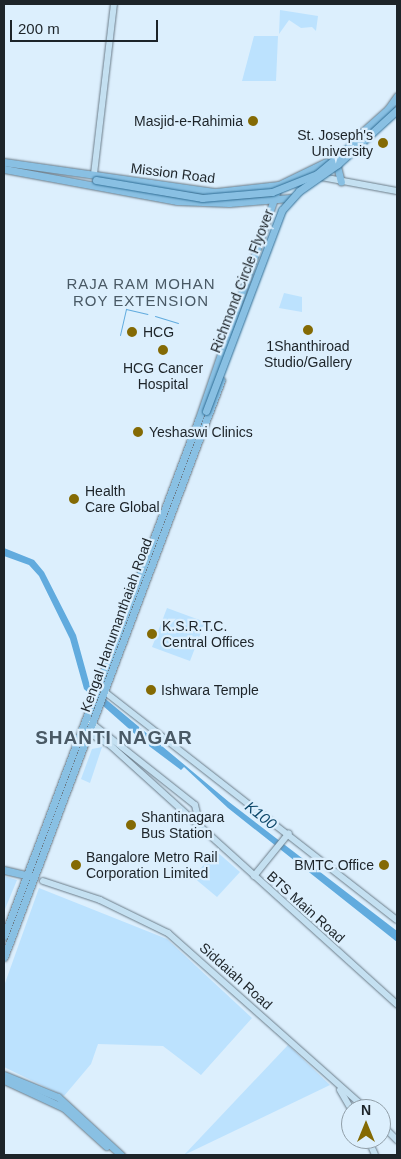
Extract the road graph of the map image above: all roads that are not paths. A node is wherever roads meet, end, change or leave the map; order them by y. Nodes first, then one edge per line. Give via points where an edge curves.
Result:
1 (114, 4) edge
2 (397, 96) edge
3 (397, 104) edge
4 (397, 112) edge
5 (4, 162) edge
6 (337, 166) junction
7 (4, 169) edge
8 (307, 173) junction
9 (95, 177) junction
10 (322, 179) junction
11 (304, 182) junction
12 (341, 182) junction
13 (282, 184) junction
14 (397, 191) edge
15 (290, 198) junction
16 (276, 200) junction
17 (204, 410) junction
18 (201, 419) junction
19 (102, 698) junction
20 (85, 719) junction
21 (93, 722) junction
22 (85, 731) junction
23 (200, 827) junction
24 (289, 833) junction
25 (4, 865) edge
26 (4, 870) edge
27 (16, 872) junction
28 (30, 876) junction
29 (254, 876) junction
30 (397, 920) edge
31 (4, 936) edge
32 (4, 956) edge
33 (397, 1004) edge
34 (4, 1075) edge
35 (4, 1080) edge
36 (337, 1085) junction
37 (345, 1099) edge
38 (354, 1099) edge
39 (115, 1155) edge
40 (121, 1155) edge

1 - 9 street
2 - 8 main road, Mission Road via 365,131 321,167
3 - 11 main road, Richmond Circle Flyover, bridge
4 - 6 main road
4 - 17 main road, Richmond Circle Flyover, bridge via 338,164 300,191 282,210
5 - 9 main road, Richmond Circle Flyover
6 - 10 main road
6 - 12 main road
7 - 16 main road, Mission Road via 177,201
8 - 10 street
8 - 13 main road, Mission Road
9 - 11 main road, Richmond Circle Flyover, bridge via 202,198 272,192
9 - 13 main road, Mission Road via 196,191 254,190
10 - 12 street
10 - 15 main road
11 - 17 main road, Richmond Circle Flyover, bridge via 277,214
12 - 14 street
13 - 15 main road
13 - 16 main road, Kengal Hanumanthaiah Road
15 - 16 main road, Mission Road
15 - 18 main road, Kengal Hanumanthaiah Road
16 - 18 main road, Kengal Hanumanthaiah Road
17 - 18 main road, Richmond Circle Flyover
18 - 19 main road, Kengal Hanumanthaiah Road
18 - 20 main road, Kengal Hanumanthaiah Road
19 - 21 main road, Kengal Hanumanthaiah Road
19 - 24 street
20 - 21 street
20 - 22 main road, Kengal Hanumanthaiah Road
21 - 22 main road, Kengal Hanumanthaiah Road
21 - 23 street via 195,805
22 - 23 street, BTS Main Road via 110,745
22 - 28 main road, Kengal Hanumanthaiah Road
23 - 29 street, BTS Main Road
24 - 29 street
24 - 30 street
25 - 27 main road
26 - 27 main road
27 - 28 main road
28 - 31 main road, Kengal Hanumanthaiah Road
28 - 32 main road, Kengal Hanumanthaiah Road
28 - 36 street, Siddaiah Road via 72,890 168,933
29 - 33 street, BTS Main Road
34 - 40 main road via 58,1097
35 - 39 main road via 64,1108
36 - 37 street
36 - 38 street, Siddaiah Road

